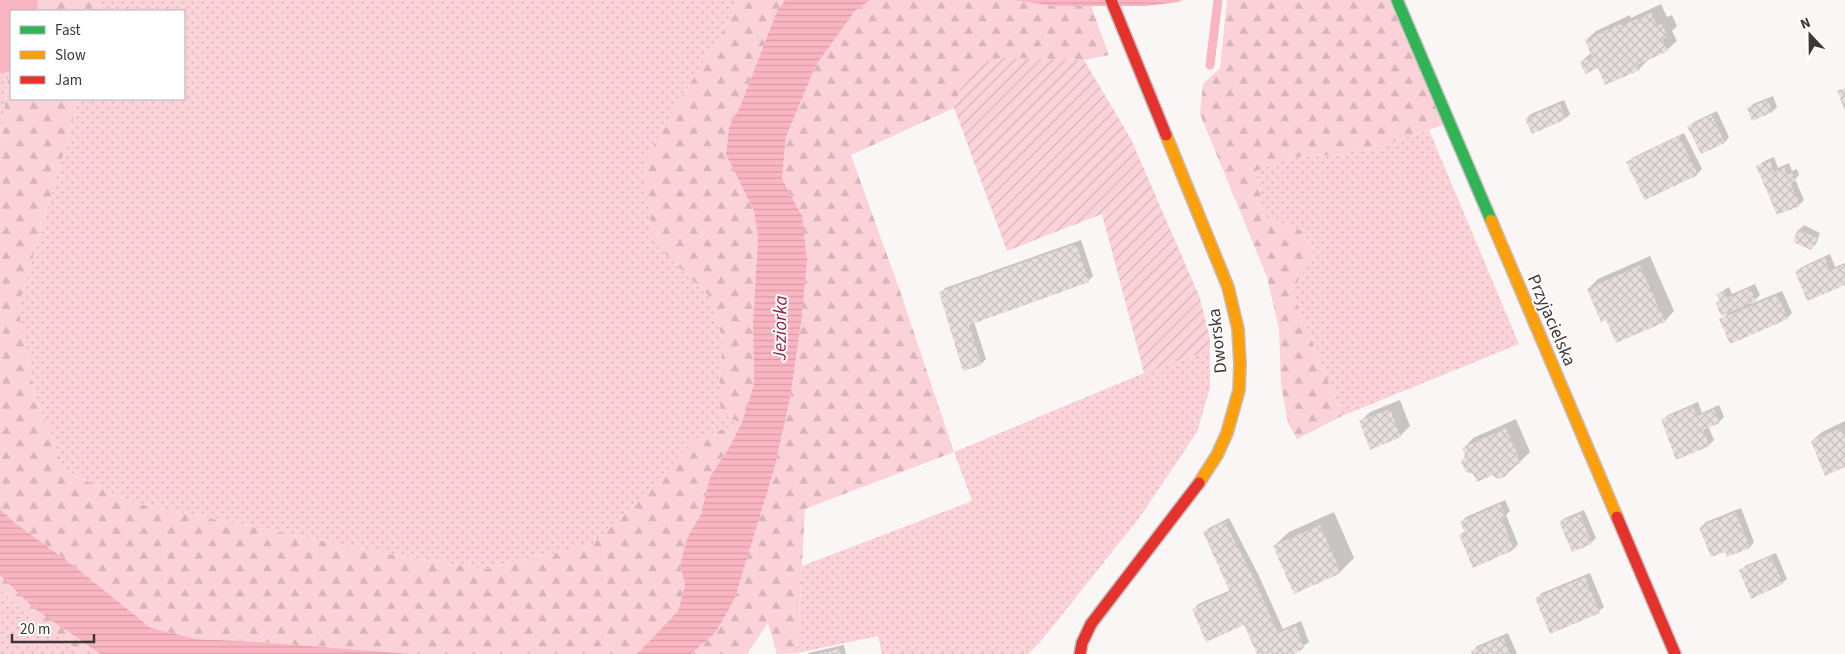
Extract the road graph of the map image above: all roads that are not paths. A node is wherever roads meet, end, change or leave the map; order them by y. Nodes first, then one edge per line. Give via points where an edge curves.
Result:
1 (1110, 0) edge
2 (1397, 0) edge
3 (1080, 654) edge
4 (1676, 654) edge

1 - 3 street, Dworska via 1228,287 1238,329 1239,390 1217,455 1091,624
2 - 4 street, Przyjacielska

